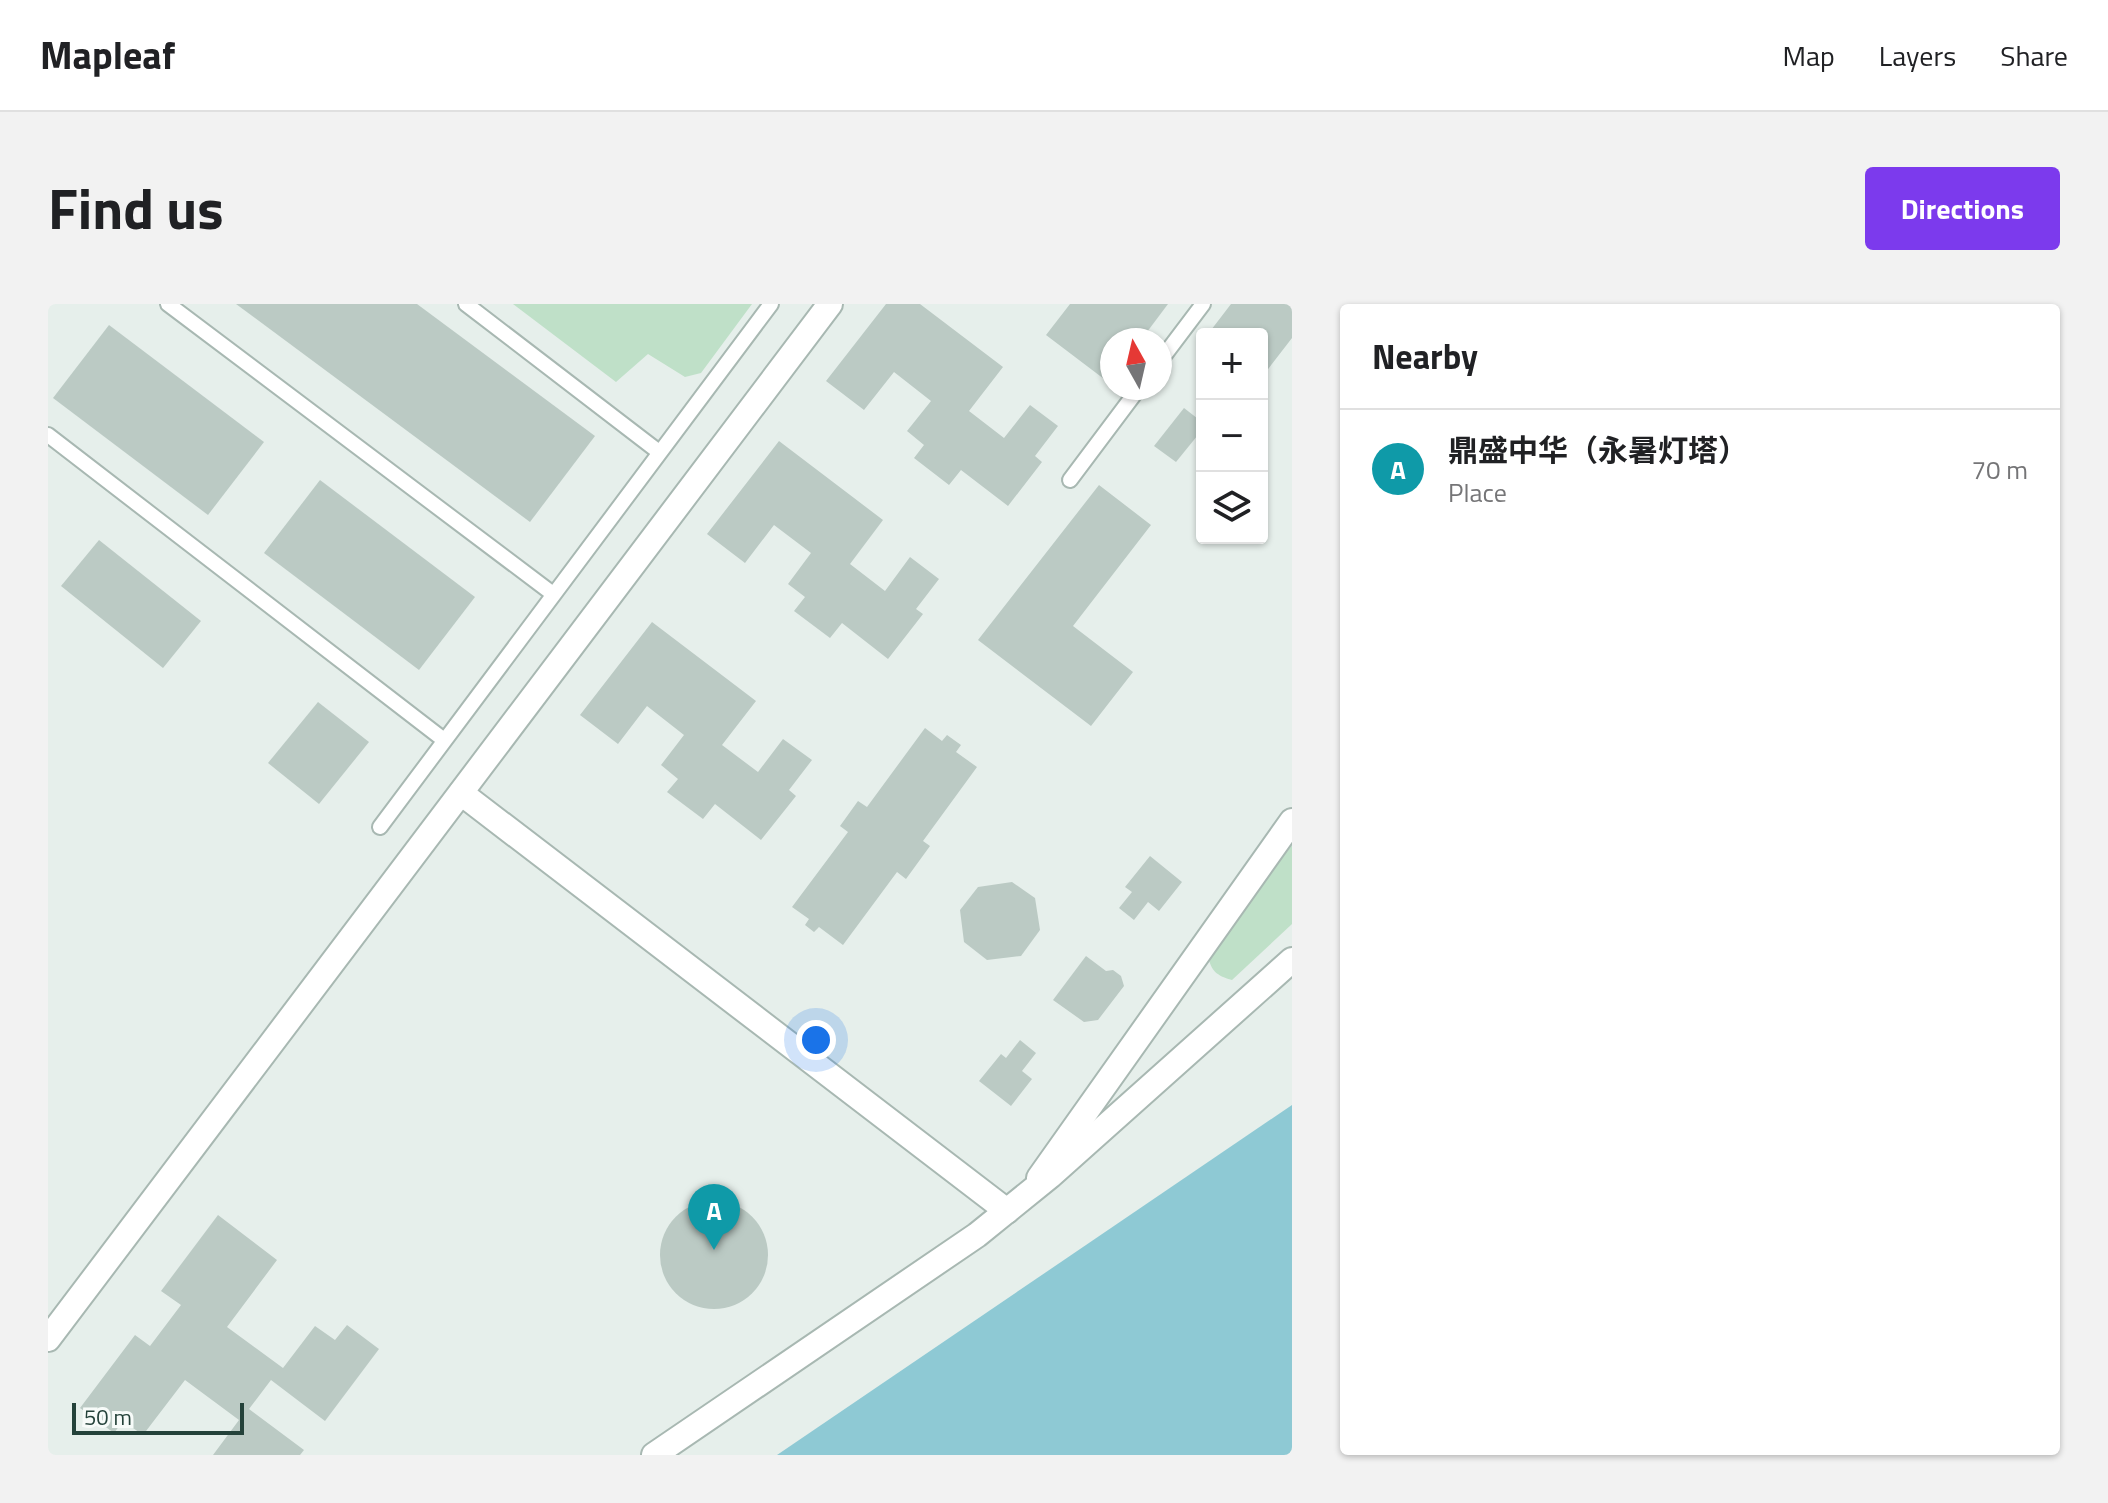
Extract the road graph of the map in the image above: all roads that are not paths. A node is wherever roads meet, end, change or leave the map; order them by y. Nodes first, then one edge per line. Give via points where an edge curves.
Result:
1 (168, 304) edge
2 (466, 304) edge
3 (771, 304) edge
4 (830, 304) edge
5 (1203, 304) edge
6 (1172, 345) edge
7 (1130, 400) edge
8 (48, 435) edge
9 (659, 452) junction
10 (1070, 480) dead end
11 (553, 594) junction
12 (444, 740) junction
13 (461, 793) junction
14 (1292, 821) edge
15 (380, 827) dead end
16 (1292, 960) edge
17 (1029, 1193) junction
18 (1007, 1211) junction
19 (48, 1339) edge
20 (654, 1455) edge

1 - 11 lane
2 - 9 lane
3 - 9 lane
4 - 13 street
5 - 6 lane
7 - 10 lane
8 - 12 lane
9 - 11 lane
11 - 12 lane
12 - 15 lane
13 - 18 street
13 - 19 street
14 - 17 street
16 - 17 street
17 - 18 street
18 - 20 street

